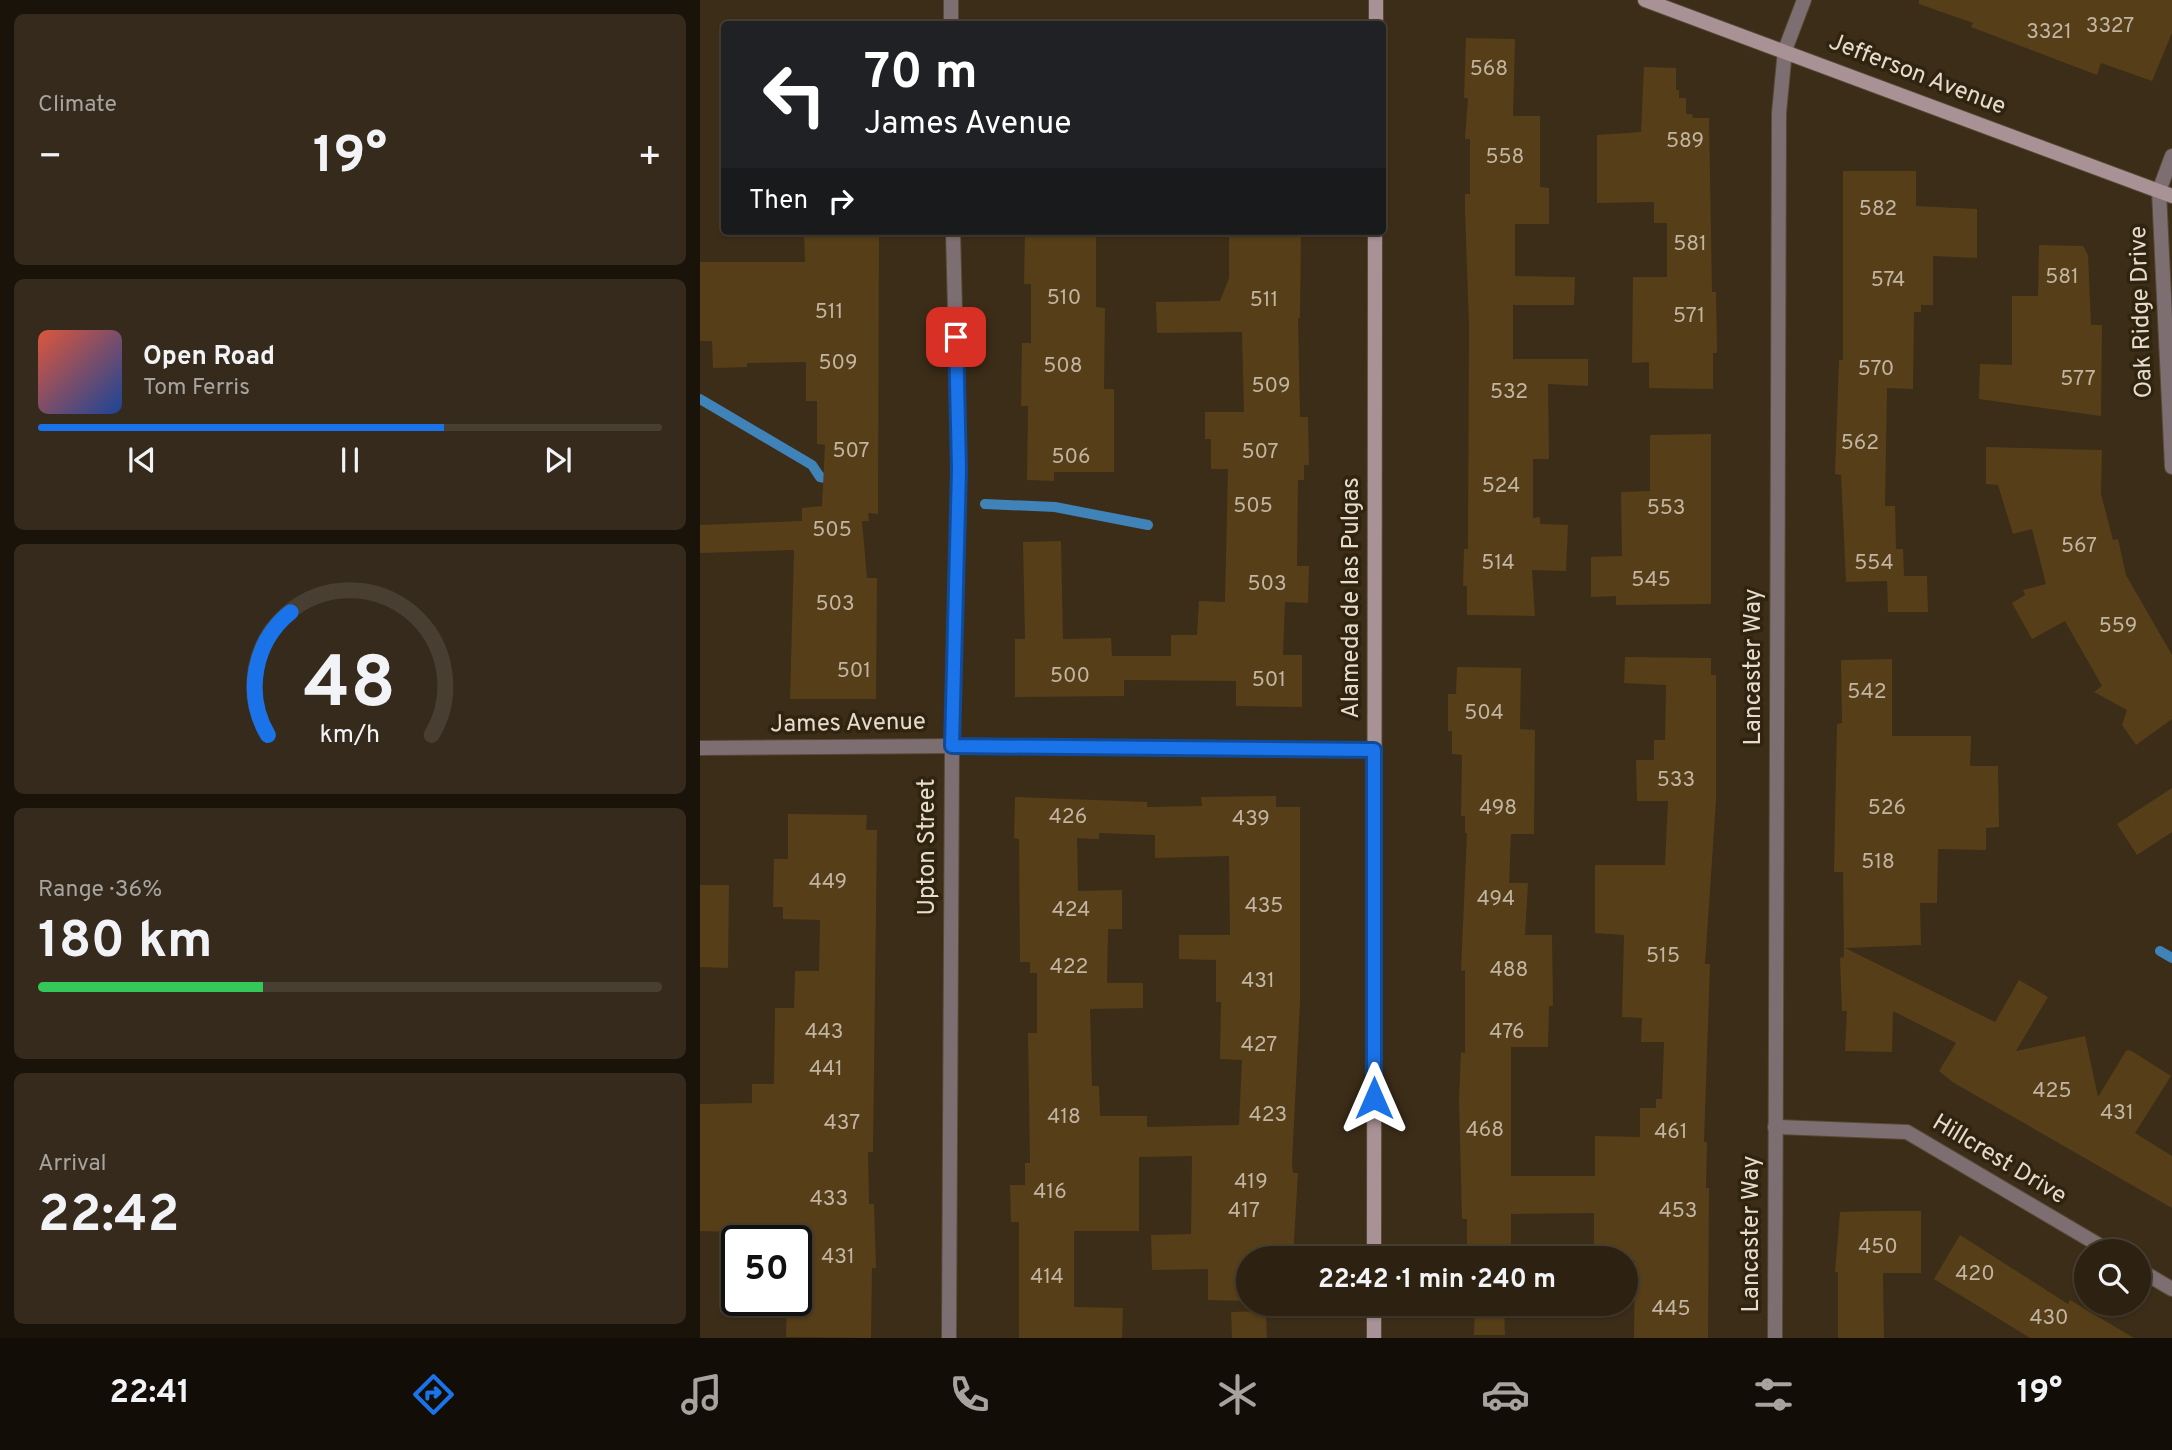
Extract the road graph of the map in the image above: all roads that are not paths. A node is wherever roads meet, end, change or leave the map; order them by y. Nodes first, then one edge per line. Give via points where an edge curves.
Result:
1 (951, 0) edge
2 (1376, 0) edge
3 (1645, 0) edge
4 (1804, 0) edge
5 (951, 21) edge
6 (1376, 21) edge
7 (1785, 50) junction
8 (2172, 156) edge
9 (2165, 193) edge
10 (954, 235) edge
11 (1375, 235) edge
12 (2172, 467) edge
13 (952, 746) junction
14 (700, 748) edge
15 (1374, 750) junction
16 (1775, 1127) junction
17 (2089, 1239) edge
18 (1374, 1246) edge
19 (2151, 1277) edge
20 (2172, 1289) edge
21 (1374, 1316) edge
22 (949, 1338) edge
23 (1374, 1338) edge
24 (1775, 1338) edge

1 - 5 street
2 - 6 main road
3 - 7 main road, Jefferson Avenue
4 - 7 street, Lancaster Way
7 - 9 main road, Jefferson Avenue
7 - 16 street, Lancaster Way via 1779,113
8 - 9 street, Oak Ridge Drive
9 - 12 street, Oak Ridge Drive
10 - 13 street, Upton Street via 959,469
11 - 15 main road, Alameda de las Pulgas
13 - 14 street, James Avenue
13 - 15 street, James Avenue
13 - 22 street, Upton Street
15 - 18 main road, Alameda de las Pulgas
16 - 17 street, Hillcrest Drive via 1907,1132
16 - 24 street, Lancaster Way
19 - 20 street
21 - 23 main road

